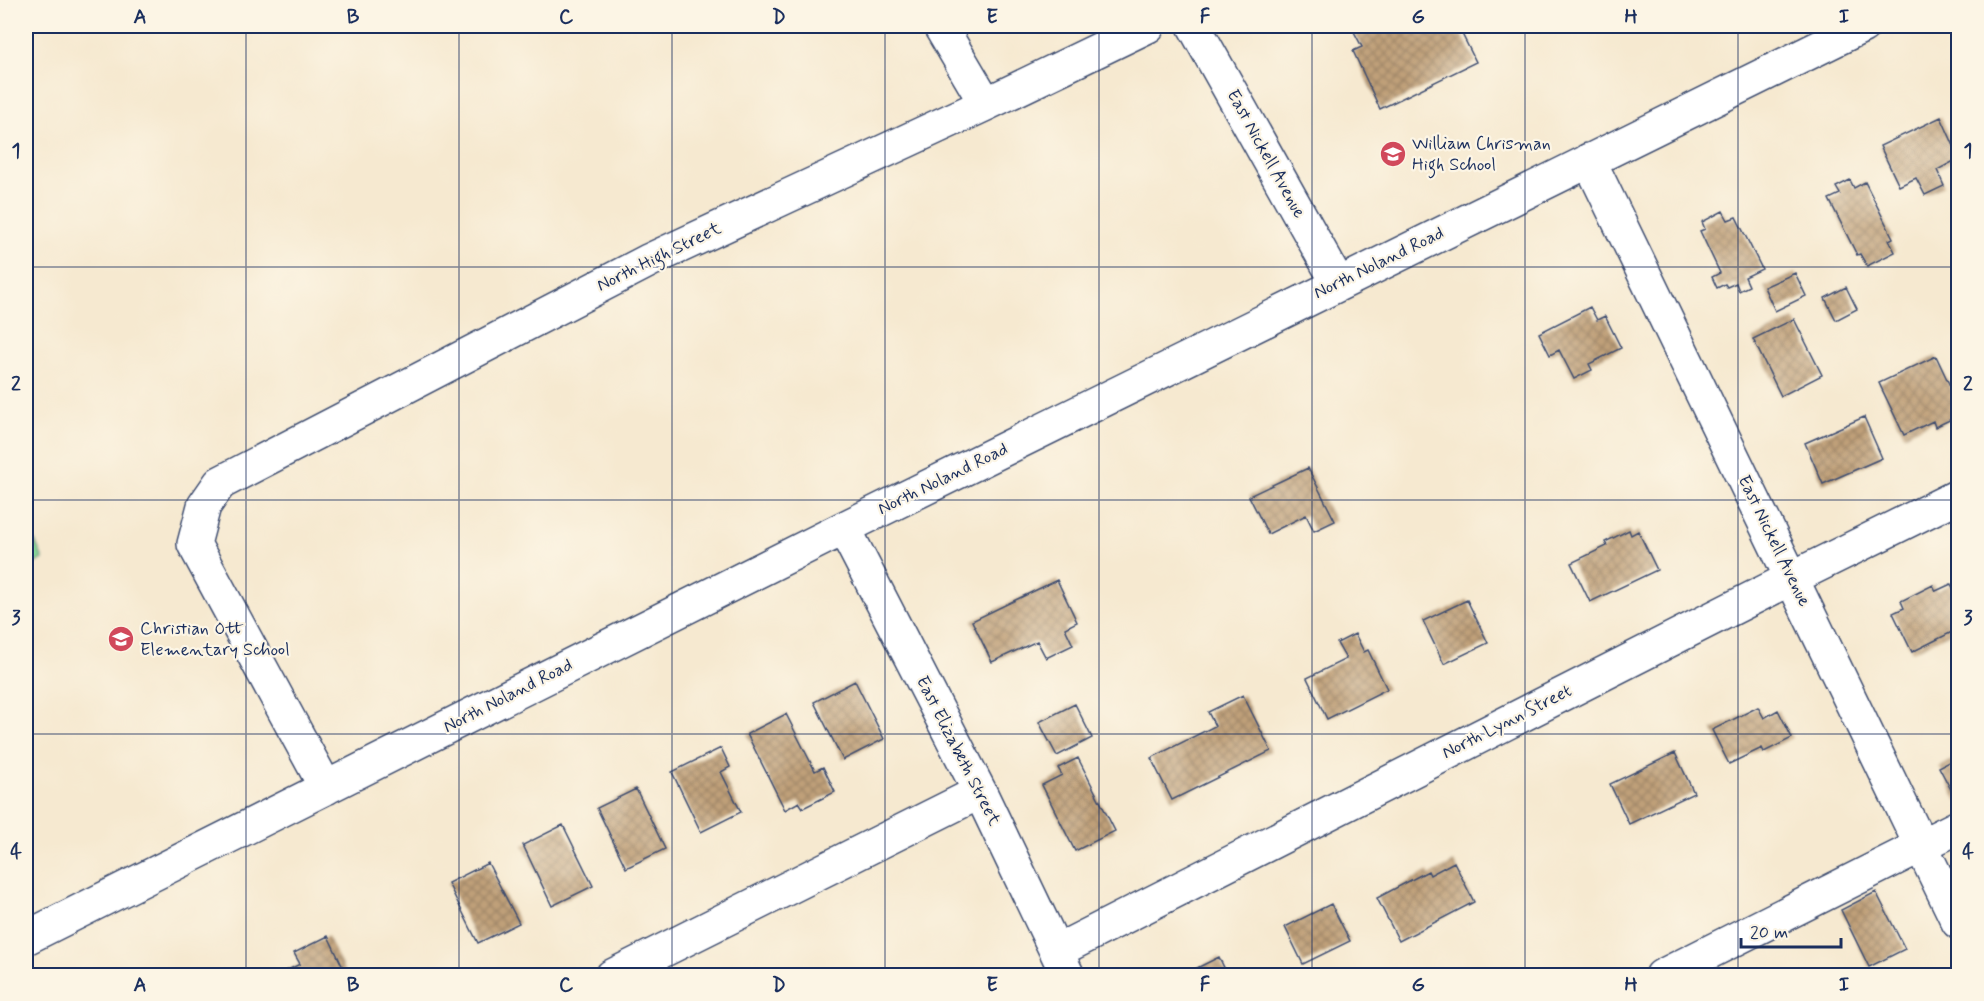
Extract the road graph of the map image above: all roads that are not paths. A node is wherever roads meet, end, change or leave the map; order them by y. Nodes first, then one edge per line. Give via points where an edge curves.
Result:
1 (940, 26) edge
2 (1148, 26) edge
3 (1194, 26) edge
4 (1863, 26) edge
5 (986, 104) junction
6 (1589, 160) junction
7 (1338, 283) junction
8 (1959, 496) edge
9 (844, 528) junction
10 (1792, 578) junction
11 (326, 788) junction
12 (980, 792) junction
13 (1959, 827) edge
14 (1921, 846) junction
15 (1959, 922) edge
16 (26, 938) edge
17 (1062, 963) edge
18 (612, 975) edge
19 (1662, 975) edge

1 - 5 street
2 - 5 street, North High Street
3 - 7 street, East Nickell Avenue
4 - 6 street, North Noland Road
5 - 11 street, North High Street via 650,260 220,483 204,506 194,543
6 - 7 street, North Noland Road
6 - 10 street, East Nickell Avenue
7 - 9 street, North Noland Road
8 - 10 street, North Lynn Street
9 - 11 street, North Noland Road
9 - 12 street, East Elizabeth Street
10 - 14 street, East Nickell Avenue
10 - 17 street, North Lynn Street
11 - 16 street, North Noland Road
12 - 17 street, East Elizabeth Street
12 - 18 street
13 - 14 street
14 - 15 street, East Nickell Avenue
14 - 19 street

